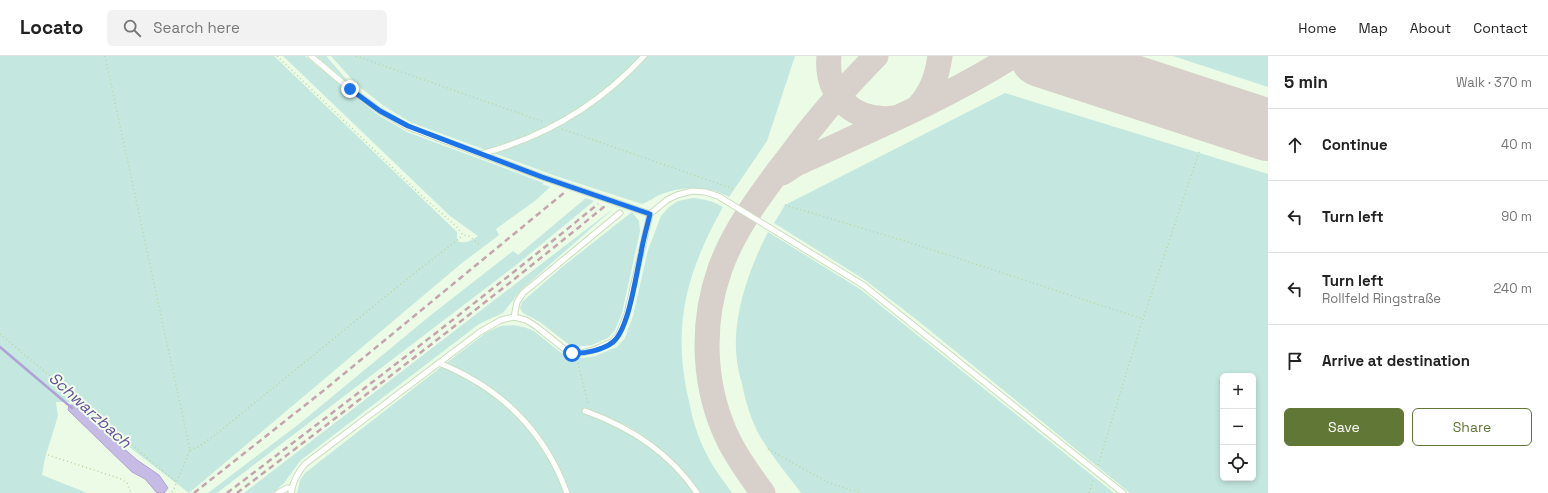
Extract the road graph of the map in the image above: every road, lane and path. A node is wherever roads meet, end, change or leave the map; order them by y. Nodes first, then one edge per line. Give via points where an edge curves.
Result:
1 (105, 56) edge
2 (278, 56) edge
3 (311, 56) edge
4 (644, 56) edge
5 (1199, 152) dead end
6 (480, 154) junction
7 (785, 205) dead end
8 (620, 213) dead end
9 (650, 214) junction
10 (463, 235) junction
11 (479, 244) dead end
12 (514, 317) junction
13 (1143, 319) junction
14 (0, 334) edge
15 (575, 353) junction
16 (439, 363) junction
17 (588, 412) joint
18 (768, 449) dead end
19 (190, 450) junction
20 (48, 455) dead end
21 (1096, 472) junction
22 (176, 482) junction
23 (291, 491) edge
24 (132, 493) edge
25 (170, 493) edge
26 (278, 493) edge
27 (567, 493) edge
28 (697, 493) edge
29 (861, 493) edge
30 (1089, 493) edge
31 (1123, 493) edge

1 - 19 path
2 - 10 path
3 - 6 lane via 380,111 408,126
4 - 6 lane via 618,83 586,108 534,137
5 - 13 path
6 - 9 lane
7 - 13 path via 916,244
8 - 12 lane via 523,294 517,302
9 - 15 lane via 628,314 619,334 604,347
9 - 21 lane via 676,195 692,191 718,196 863,285
10 - 11 path via 469,236
10 - 19 path via 224,428
12 - 15 lane via 526,320 563,348
12 - 16 lane via 501,320 480,332
13 - 21 path
14 - 22 path
15 - 17 path
16 - 23 lane via 305,464 293,480
16 - 27 lane via 482,384 507,403 529,425 556,466
17 - 28 lane via 617,424 645,441 671,462
18 - 29 path via 829,483
19 - 22 path
20 - 24 path via 121,479 127,483
21 - 30 path
21 - 31 lane
22 - 25 path
23 - 26 lane via 287,488

